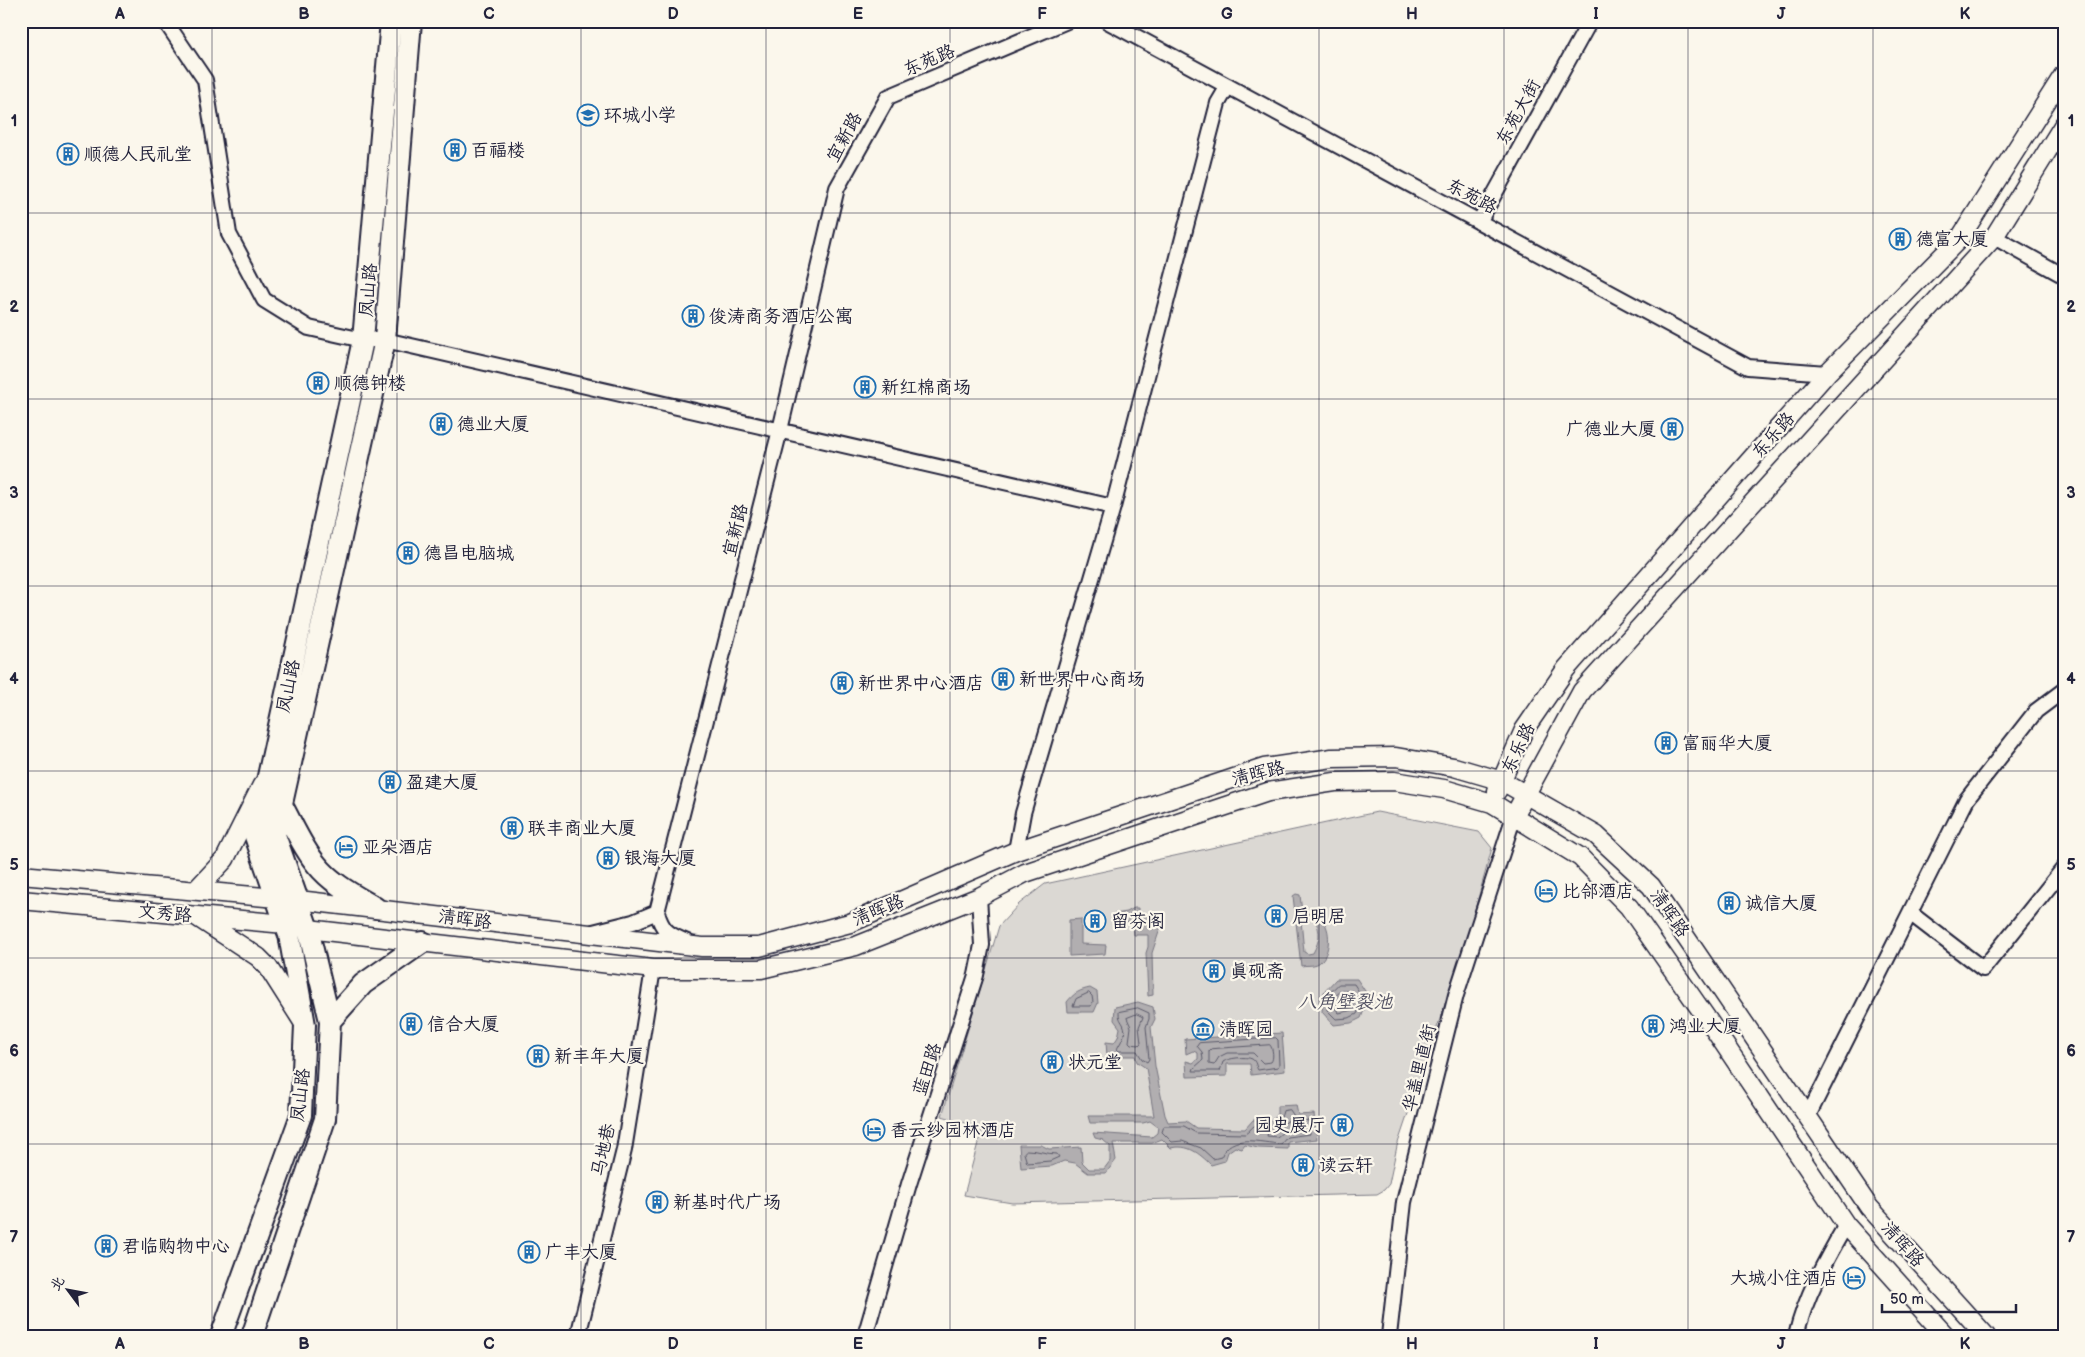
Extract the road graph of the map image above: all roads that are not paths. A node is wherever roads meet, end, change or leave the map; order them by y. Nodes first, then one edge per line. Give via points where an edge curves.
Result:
1 (165, 21) edge
2 (391, 21) edge
3 (412, 21) edge
4 (1067, 21) edge
5 (1107, 21) edge
6 (1590, 21) edge
7 (2064, 74) edge
8 (1228, 86) junction
9 (888, 97) joint
10 (2064, 124) edge
11 (1479, 222) junction
12 (1994, 237) junction
13 (2064, 276) edge
14 (363, 340) junction
15 (385, 340) junction
16 (1827, 373) junction
17 (780, 430) junction
18 (1112, 507) junction
19 (2064, 690) edge
20 (270, 769) junction
21 (1502, 781) junction
22 (1526, 793) junction
23 (1492, 803) junction
24 (282, 805) junction
25 (1514, 816) junction
26 (1016, 851) junction
27 (2064, 868) edge
28 (21, 875) edge
29 (196, 890) junction
30 (980, 897) junction
31 (276, 898) junction
32 (21, 900) edge
33 (298, 900) junction
34 (376, 908) junction
35 (657, 912) junction
36 (1910, 912) junction
37 (195, 916) junction
38 (285, 924) junction
39 (308, 929) junction
40 (588, 934) junction
41 (423, 942) junction
42 (702, 947) junction
43 (653, 969) junction
44 (330, 1021) junction
45 (305, 1025) junction
46 (1808, 1116) junction
47 (1846, 1225) junction
48 (221, 1336) edge
49 (252, 1336) edge
50 (578, 1336) edge
51 (865, 1336) edge
52 (1389, 1336) edge
53 (1796, 1336) edge
54 (1946, 1336) edge
55 (1986, 1336) edge

1 - 14 street via 205,80 228,234 264,300 309,328
2 - 14 main road, 凤山路
3 - 15 main road, 凤山路
4 - 9 street, 东苑路
5 - 8 street, 东苑路
6 - 11 street, 东苑大街
7 - 16 street, 东乐路 via 1960,238
8 - 11 street, 东苑路
8 - 18 street via 1218,102
9 - 17 street, 宜新路 via 837,188
10 - 12 street, 东乐路
11 - 16 street, 东苑路 via 1748,367
12 - 13 street
12 - 22 street, 东乐路 via 1582,691
14 - 15 street
14 - 20 main road, 凤山路
15 - 17 street
15 - 24 main road, 凤山路
16 - 21 street, 东乐路 via 1566,669 1524,730
17 - 18 street
17 - 35 street, 宜新路
18 - 26 street via 1023,813
19 - 36 street via 2036,711 1967,799
20 - 29 street via 225,859
20 - 31 main road, 凤山路 via 255,836
21 - 22 street, 清晖路
21 - 23 street, 东乐路
21 - 26 street, 清晖路 via 1454,767 1396,756 1332,758 1264,768
22 - 25 street, 东乐路
22 - 46 street, 清晖路 via 1596,835 1651,886
23 - 25 street, 清晖路
23 - 30 street, 清晖路 via 1444,789 1394,781 1335,782 1268,792 1024,873
24 - 33 main road, 凤山路 via 275,835
24 - 34 main road via 317,866
25 - 47 street, 清晖路 via 1580,857 1629,906
25 - 52 street, 华盖里直街 via 1456,996 1404,1202
26 - 42 street, 清晖路 via 850,922 759,947
27 - 36 street via 1983,970
28 - 29 street, 文秀路
29 - 31 street, 文秀路
30 - 43 street, 清晖路 via 856,946 761,969
30 - 51 street, 蓝田路 via 982,945 976,975 909,1184
31 - 33 street, 文秀路
31 - 38 main road, 凤山路
32 - 37 street, 文秀路
33 - 34 street, 清晖路
33 - 39 main road, 凤山路
34 - 40 street, 清晖路
35 - 40 street
35 - 42 street via 660,925 672,937
36 - 46 street
37 - 38 street, 文秀路
37 - 45 street via 258,957 268,967
38 - 39 street, 文秀路
38 - 45 main road, 凤山路
39 - 41 street, 清晖路
39 - 44 main road, 凤山路
40 - 42 street, 清晖路
41 - 43 street, 清晖路
41 - 44 main road via 363,984
43 - 50 street, 马地巷 via 624,1150
44 - 49 main road, 凤山路 via 325,1120
45 - 48 main road, 凤山路 via 301,1116
46 - 55 street, 清晖路 via 1869,1207
47 - 53 street via 1826,1260
47 - 54 street, 清晖路

